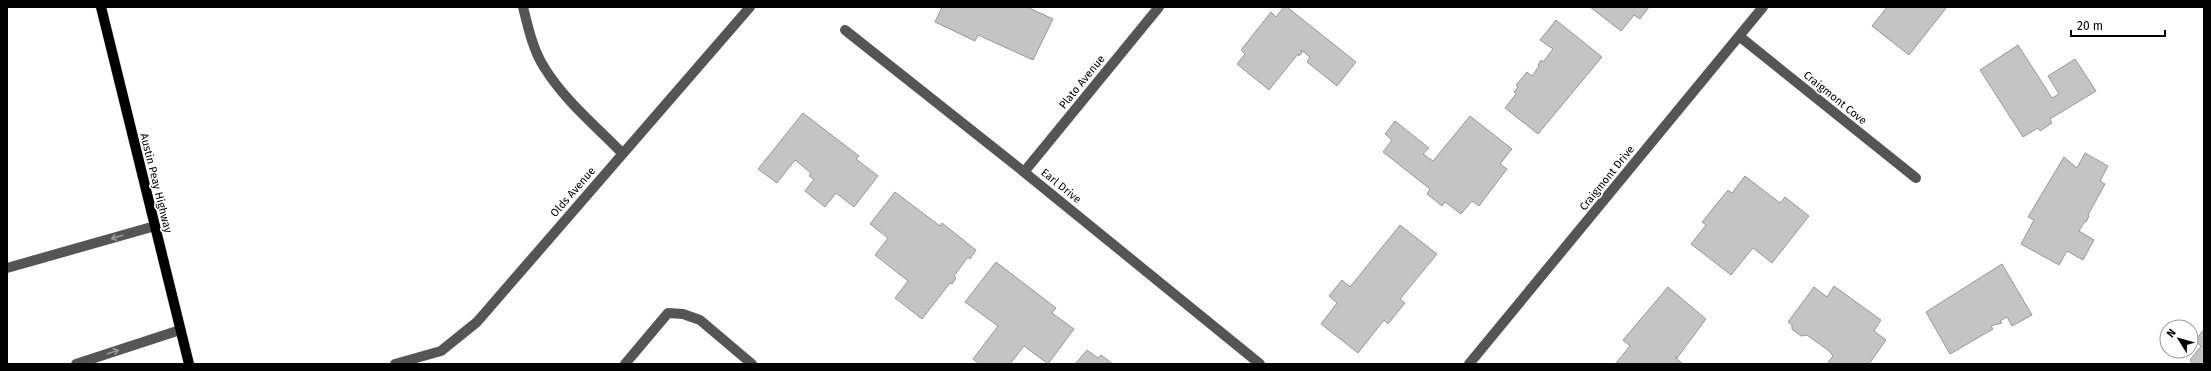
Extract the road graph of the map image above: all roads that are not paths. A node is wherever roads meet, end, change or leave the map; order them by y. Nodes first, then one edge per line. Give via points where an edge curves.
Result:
1 (101, 7) edge
2 (523, 7) edge
3 (750, 7) edge
4 (1159, 7) edge
5 (1763, 7) edge
6 (845, 30) dead end
7 (1739, 36) junction
8 (622, 153) junction
9 (1024, 172) junction
10 (1916, 178) dead end
11 (155, 226) junction
12 (7, 268) edge
13 (180, 330) junction
14 (76, 364) edge
15 (189, 364) edge
16 (395, 364) edge
17 (625, 364) edge
18 (752, 364) edge
19 (1260, 364) edge
20 (1469, 364) edge

1 - 11 main road, Austin Peay Highway
2 - 8 street via 529,32 544,67 572,102
3 - 8 street, Olds Avenue
4 - 9 street, Plato Avenue
5 - 7 street, Craigmont Drive
6 - 9 street, Earl Drive
7 - 10 street, Craigmont Cove
7 - 20 street, Craigmont Drive
8 - 16 street, Olds Avenue via 477,322 441,351
9 - 19 street, Earl Drive
11 -> 12 street
11 - 13 main road, Austin Peay Highway
14 -> 13 street
13 - 15 main road, Austin Peay Highway
17 - 18 street via 668,313 682,314 700,320

